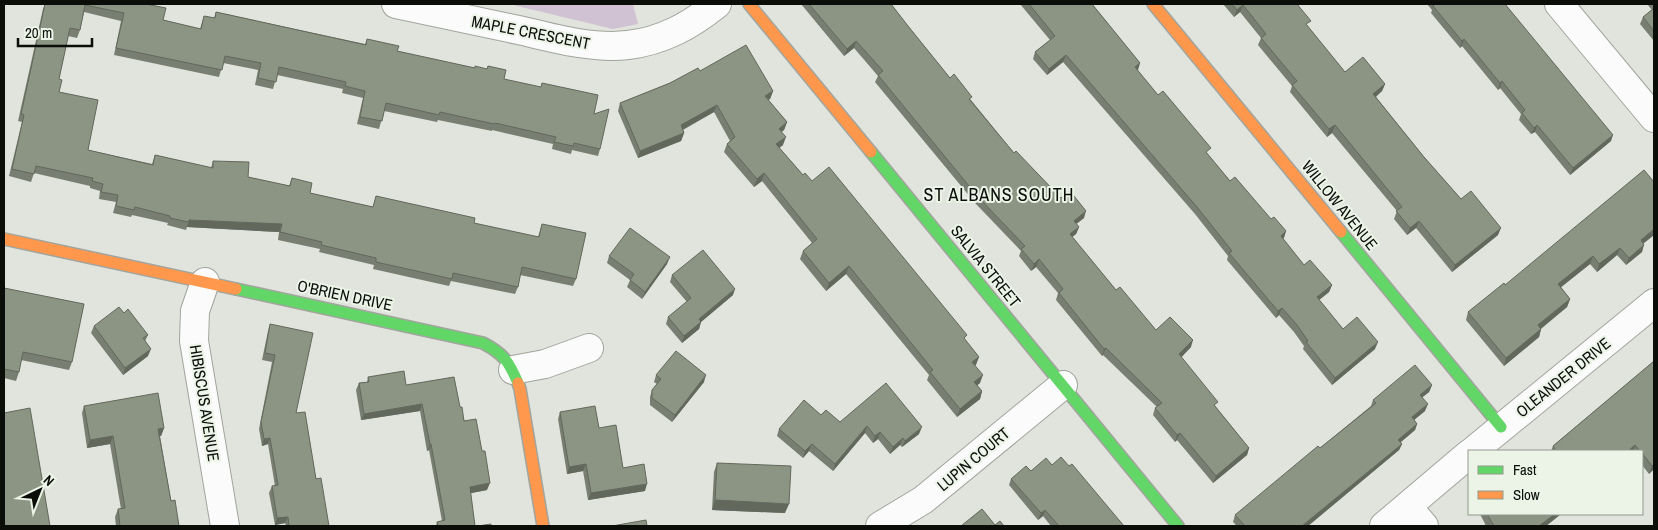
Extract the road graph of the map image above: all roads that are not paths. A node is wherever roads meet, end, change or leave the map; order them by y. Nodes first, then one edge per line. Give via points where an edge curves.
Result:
1 (396, 4) edge
2 (717, 4) edge
3 (749, 4) edge
4 (1153, 4) edge
5 (1559, 4) edge
6 (1654, 118) edge
7 (4, 239) edge
8 (205, 282) junction
9 (1654, 304) edge
10 (589, 348) dead end
11 (513, 370) junction
12 (1063, 385) junction
13 (1502, 427) junction
14 (1474, 450) edge
15 (1468, 455) edge
16 (1416, 516) edge
17 (225, 526) edge
18 (543, 526) edge
19 (880, 526) edge
20 (1178, 526) edge
21 (1384, 526) edge

1 - 2 street, MAPLE CRESCENT via 566,41 601,45 628,45 660,38 698,19
3 - 12 street, SALVIA STREET
4 - 13 street, WILLOW AVENUE
5 - 6 street
7 - 8 street, O'BRIEN DRIVE
8 - 11 street, O'BRIEN DRIVE via 483,342 502,355
8 - 17 street, HIBISCUS AVENUE via 195,311 194,341
9 - 13 street, OLEANDER DRIVE
10 - 11 street via 545,364
11 - 18 street, O'BRIEN DRIVE via 520,389
12 - 19 street, LUPIN COURT via 923,500
12 - 20 street, SALVIA STREET
13 - 14 street, OLEANDER DRIVE
15 - 16 street
16 - 21 street

